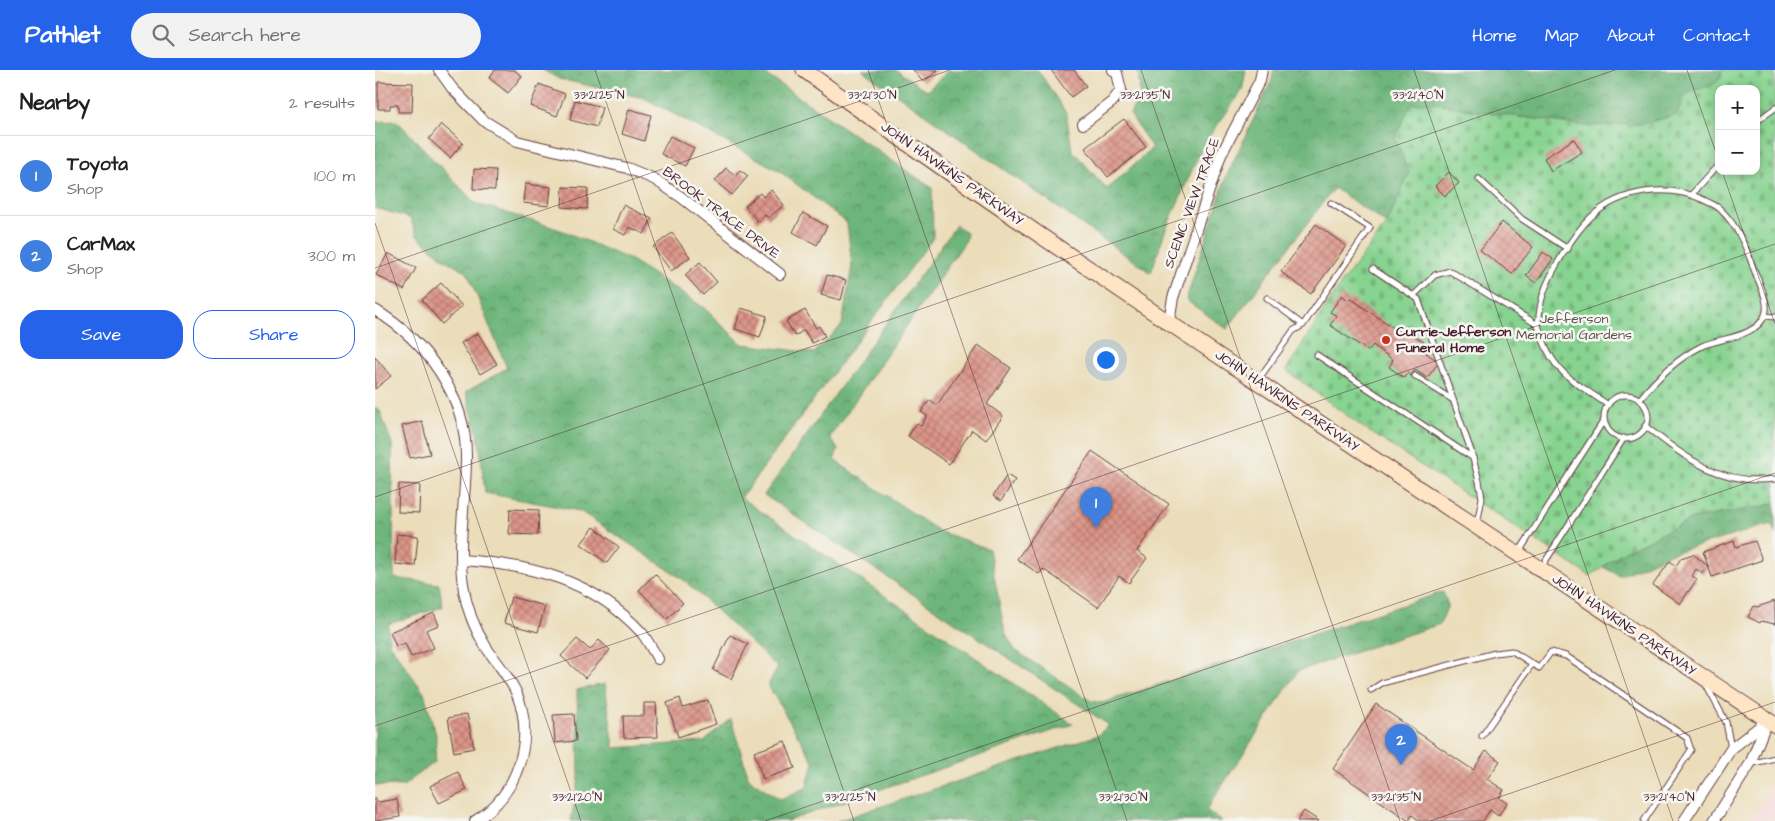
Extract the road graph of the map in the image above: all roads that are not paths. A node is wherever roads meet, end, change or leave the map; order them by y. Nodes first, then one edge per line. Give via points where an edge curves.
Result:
1 (439, 70) edge
2 (804, 70) edge
3 (1113, 70) edge
4 (1262, 70) edge
5 (1775, 108) edge
6 (1760, 119) edge
7 (1083, 124) dead end
8 (1715, 168) edge
9 (1479, 179) dead end
10 (1692, 194) junction
11 (1331, 203) dead end
12 (1568, 249) junction
13 (1373, 269) dead end
14 (780, 274) dead end
15 (1413, 296) junction
16 (1267, 298) dead end
17 (375, 310) edge
18 (1765, 316) junction
19 (1775, 317) edge
20 (1169, 321) junction
21 (1538, 324) junction
22 (1303, 325) junction
23 (1317, 355) dead end
24 (1415, 376) dead end
25 (1258, 381) junction
26 (1454, 400) junction
27 (1639, 400) junction
28 (1608, 405) junction
29 (1604, 420) junction
30 (1645, 426) junction
31 (1624, 438) junction
32 (1473, 458) junction
33 (1775, 479) edge
34 (1477, 525) junction
35 (1518, 554) junction
36 (462, 560) junction
37 (1541, 569) junction
38 (658, 659) dead end
39 (1532, 664) junction
40 (1701, 676) junction
41 (1371, 690) dead end
42 (1771, 722) edge
43 (1481, 736) dead end
44 (1731, 749) junction
45 (1775, 758) edge
46 (1750, 764) junction
47 (475, 821) edge
48 (1644, 821) edge
49 (1685, 821) edge
50 (1714, 821) edge

1 - 14 street, BROOK TRACE DRIVE via 483,120 517,141 627,168 654,179
2 - 20 main road, JOHN HAWKINS PARKWAY via 943,170
3 - 7 street via 1117,73 1121,90 1112,102
4 - 20 street, SCENIC VIEW TRACE via 1260,80 1221,155 1173,298
5 - 6 lane
8 - 10 lane
9 - 12 lane via 1522,219
10 - 12 lane via 1664,191 1625,196 1609,203 1590,218
10 - 18 lane via 1719,208 1745,244 1762,290
11 - 22 lane via 1370,228
12 - 21 lane via 1543,294
13 - 15 lane
15 - 21 lane via 1435,275 1450,271
15 - 26 lane via 1419,299
16 - 22 lane
17 - 36 street via 395,322 427,353 448,386 456,407 466,456
18 - 19 lane
18 - 27 lane via 1752,329 1691,352 1661,376
20 - 25 main road, JOHN HAWKINS PARKWAY
21 - 28 lane via 1554,364
22 - 25 lane via 1293,331
23 - 32 lane
24 - 26 lane
25 - 34 main road, JOHN HAWKINS PARKWAY
26 - 32 lane
27 - 28 lane via 1633,396 1619,396
27 - 30 lane via 1647,412
28 - 29 lane
29 - 31 lane via 1609,431
29 - 35 lane
30 - 31 lane via 1635,436
30 - 33 lane via 1678,452 1711,471 1746,480
31 - 37 lane
32 - 34 lane via 1482,498
34 - 35 main road, JOHN HAWKINS PARKWAY
35 - 37 main road, JOHN HAWKINS PARKWAY
36 - 38 street via 534,569 591,593 643,634
36 - 47 street via 463,582 473,622 478,635 516,692 524,725 521,758 510,786 496,804
37 - 40 main road, JOHN HAWKINS PARKWAY
39 - 41 lane via 1512,651 1495,653 1383,683
39 - 43 lane
39 - 48 lane via 1539,668 1551,652 1566,656 1687,738 1691,750
40 - 42 main road, JOHN HAWKINS PARKWAY
40 - 44 lane via 1726,722
42 - 44 street
42 - 46 street
44 - 49 street
45 - 46 lane
46 - 50 street

